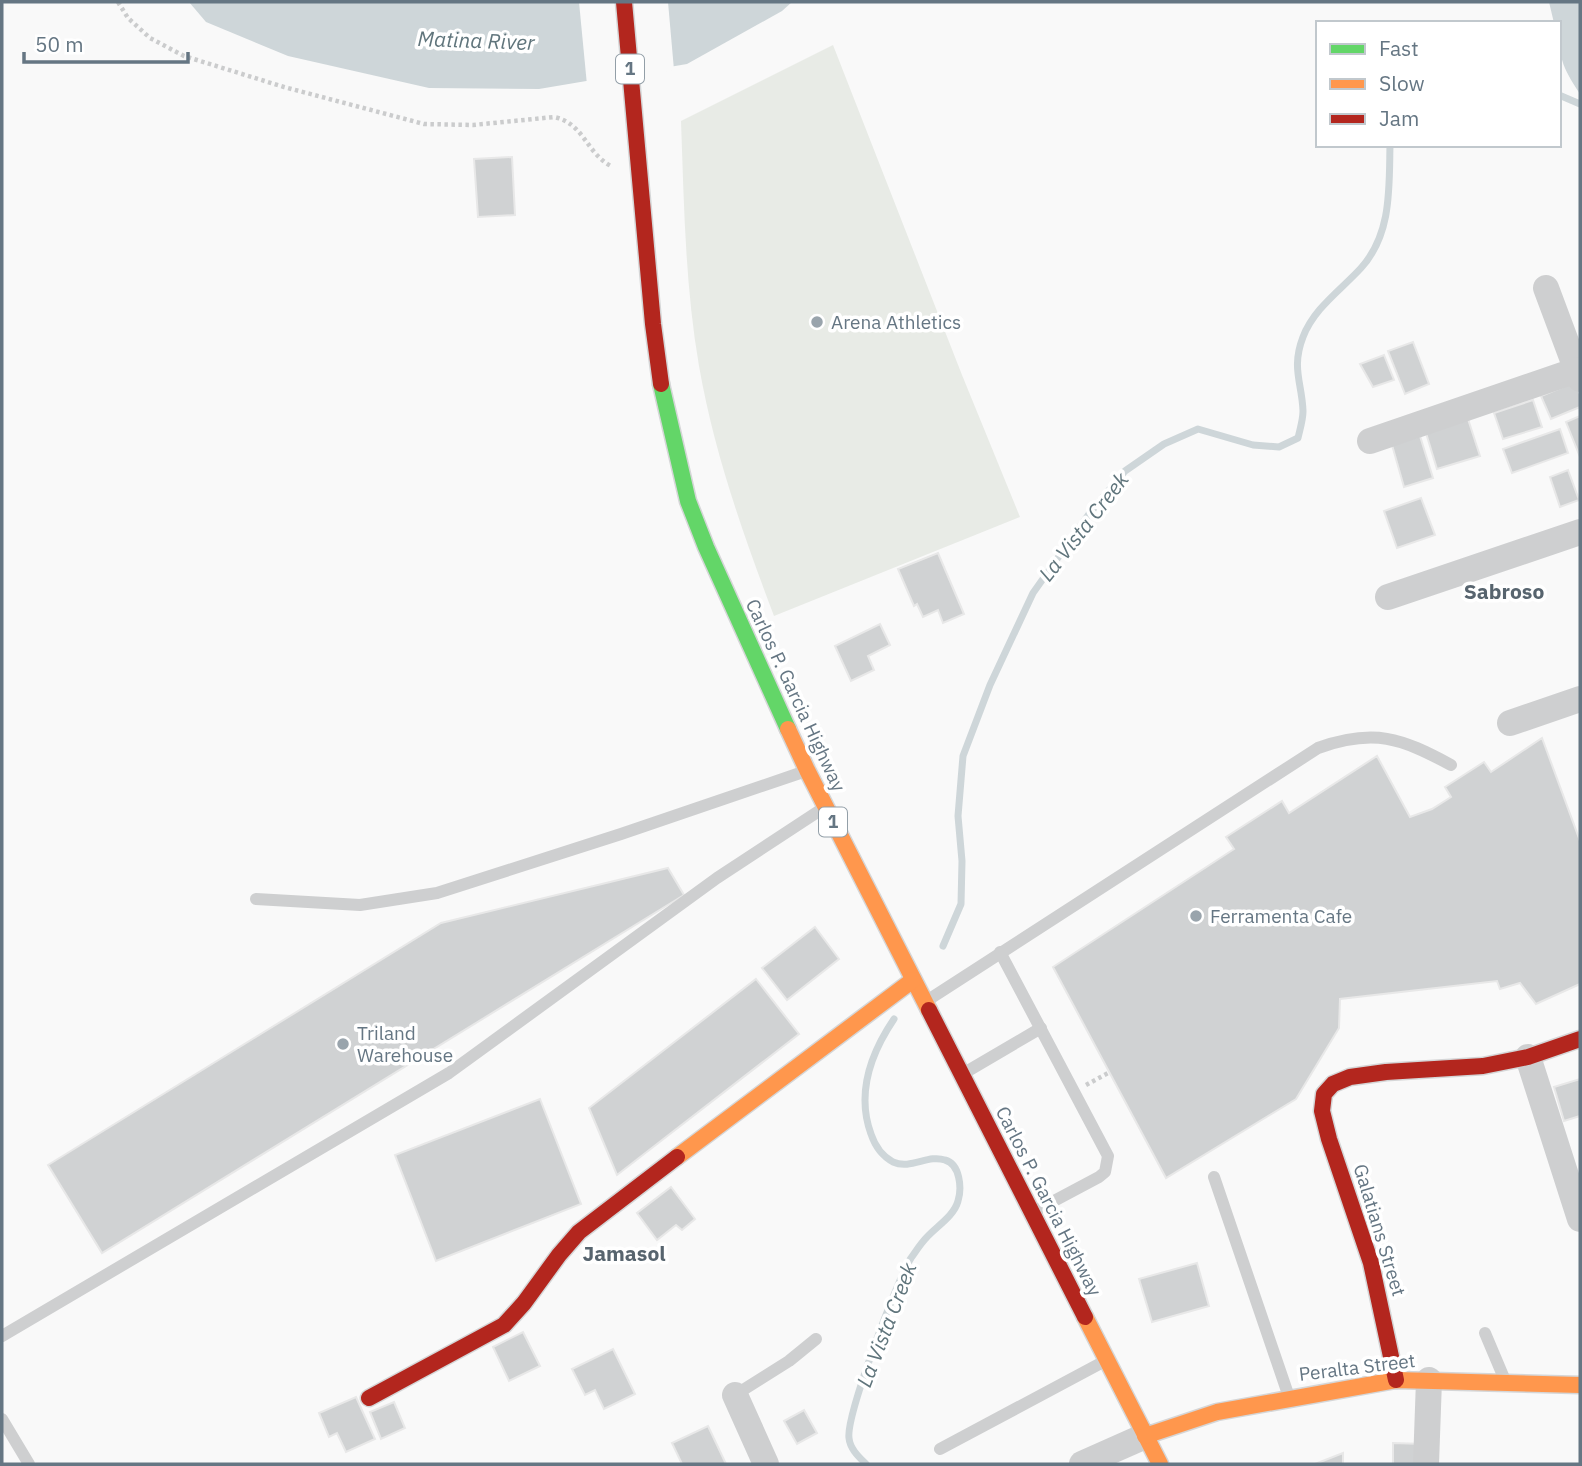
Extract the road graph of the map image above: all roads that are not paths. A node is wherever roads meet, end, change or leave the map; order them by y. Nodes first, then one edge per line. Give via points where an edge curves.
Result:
1 (624, 2) edge
2 (1546, 288) dead end
3 (1579, 374) edge
4 (1370, 441) dead end
5 (1580, 532) edge
6 (1388, 597) dead end
7 (1580, 699) edge
8 (1510, 723) dead end
9 (1451, 765) dead end
10 (807, 771) junction
11 (825, 807) junction
12 (256, 899) dead end
13 (1000, 952) junction
14 (913, 980) junction
15 (924, 1002) junction
16 (1041, 1028) junction
17 (1580, 1039) edge
18 (1528, 1057) junction
19 (961, 1075) junction
20 (1214, 1177) dead end
21 (1031, 1213) junction
22 (1580, 1219) edge
23 (3, 1333) edge
24 (1485, 1333) dead end
25 (816, 1339) dead end
26 (1106, 1360) junction
27 (1396, 1380) junction
28 (1429, 1380) junction
29 (1506, 1382) junction
30 (1580, 1385) edge
31 (735, 1395) joint
32 (1289, 1397) junction
33 (369, 1398) dead end
34 (2, 1419) edge
35 (1145, 1436) junction
36 (940, 1449) dead end
37 (29, 1464) edge
38 (766, 1464) edge
39 (1082, 1464) edge
40 (1160, 1464) edge
41 (1426, 1464) edge

1 - 10 main road, Carlos P. Garcia Highway / 1 via 653,324 663,393 688,500
2 - 3 street
3 - 4 street
5 - 6 street
7 - 8 street
9 - 13 lane via 1395,739 1363,736 1318,748
10 - 11 main road, Carlos P. Garcia Highway / 1
10 - 12 lane via 437,893 360,905
11 - 14 main road, Carlos P. Garcia Highway / 1
11 - 23 lane via 717,878 449,1073
13 - 15 lane
13 - 16 lane
14 - 15 main road, Carlos P. Garcia Highway / 1
14 - 33 main road via 579,1232 521,1310 504,1325
15 - 19 main road, Carlos P. Garcia Highway / 1
16 - 19 lane
16 - 21 lane via 1108,1156 1105,1172 1099,1177
17 - 18 main road
18 - 22 street
18 - 27 main road, Galatians Street via 1483,1066 1350,1077 1324,1094 1322,1111 1329,1139 1371,1263
19 - 21 main road, Carlos P. Garcia Highway / 1
20 - 32 lane
21 - 26 main road, Carlos P. Garcia Highway / 1
24 - 29 lane
25 - 31 lane
26 - 35 main road, Carlos P. Garcia Highway / 1
26 - 36 lane
27 - 28 main road, Peralta Street
27 - 32 main road, Peralta Street
28 - 29 main road, Peralta Street
28 - 41 street
29 - 30 main road, Peralta Street
31 - 38 street
32 - 35 main road, Peralta Street via 1217,1412
34 - 37 lane
35 - 39 street
35 - 40 main road, Carlos P. Garcia Highway / 1

